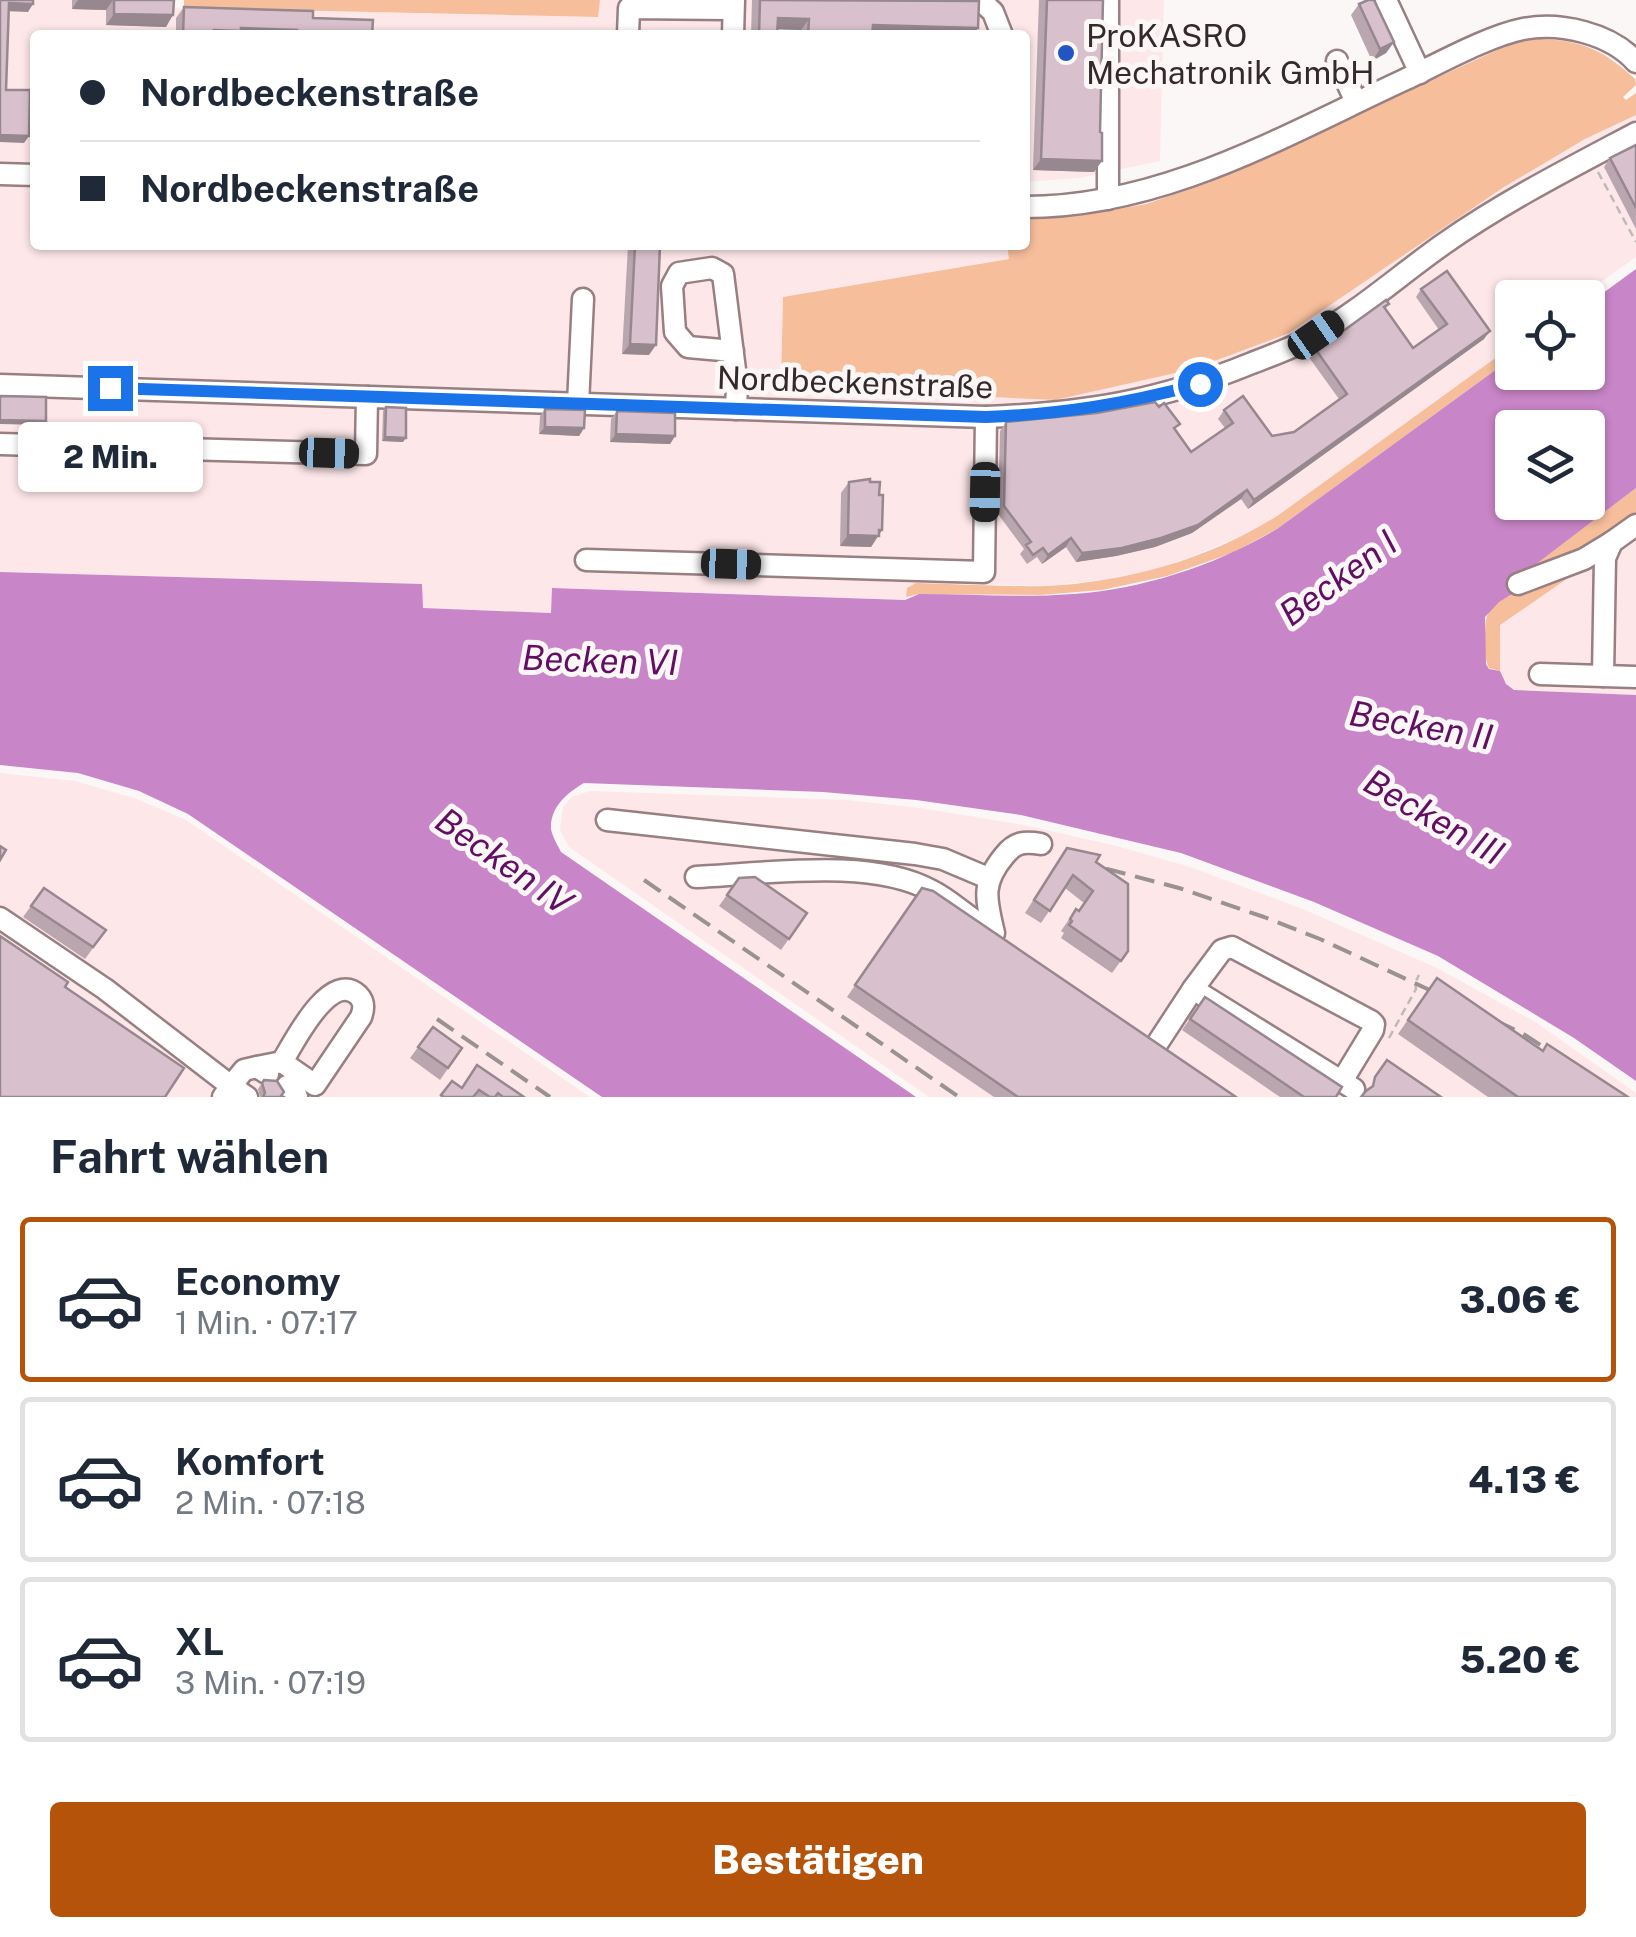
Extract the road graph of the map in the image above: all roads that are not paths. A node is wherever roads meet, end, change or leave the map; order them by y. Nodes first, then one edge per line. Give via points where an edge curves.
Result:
1 (980, 0) edge
2 (1004, 0) edge
3 (1108, 0) edge
4 (1386, 0) edge
5 (729, 14) edge
6 (628, 30) edge
7 (1001, 30) edge
8 (1003, 30) edge
9 (1635, 58) edge
10 (1336, 61) dead end
11 (1420, 73) junction
12 (1356, 102) junction
13 (1636, 133) edge
14 (0, 174) edge
15 (30, 175) edge
16 (1108, 199) junction
17 (1030, 206) edge
18 (582, 299) dead end
19 (733, 351) dead end
20 (0, 385) edge
21 (367, 401) junction
22 (578, 404) junction
23 (736, 409) junction
24 (986, 417) junction
25 (0, 444) edge
26 (1636, 525) edge
27 (1612, 542) junction
28 (586, 560) dead end
29 (1518, 584) dead end
30 (1540, 674) dead end
31 (1603, 676) junction
32 (1636, 677) edge
33 (607, 820) dead end
34 (1041, 844) dead end
35 (696, 877) dead end
36 (988, 878) junction
37 (0, 918) edge
38 (1193, 990) junction
39 (1157, 1044) edge
40 (252, 1079) edge
41 (295, 1093) edge

1 - 7 street
2 - 8 street
3 - 16 street
4 - 11 street
5 - 6 street via 629,8
9 - 11 street via 1590,34 1540,27 1515,31
10 - 12 street
11 - 12 street
12 - 16 street via 1187,179
13 - 24 street, Nordbeckenstraße via 1447,242 1316,335 1271,356 1134,402
14 - 15 street
16 - 17 street
18 - 22 street
19 - 23 street
20 - 21 street, Nordbeckenstraße
21 - 22 street, Nordbeckenstraße
21 - 25 street via 366,454
22 - 23 street, Nordbeckenstraße
23 - 24 street, Nordbeckenstraße
24 - 28 street via 984,572
26 - 27 street
27 - 29 street
27 - 31 street
30 - 31 street
31 - 32 street
33 - 36 street via 915,854
34 - 36 street via 1013,846
35 - 36 street via 876,872 931,890 1002,939 987,898
37 - 40 street
38 - 38 street via 1348,1085 1373,1048 1370,1020 1232,946
38 - 39 street
40 - 41 street
40 - 41 street via 321,1002 354,992 362,998 361,1017

